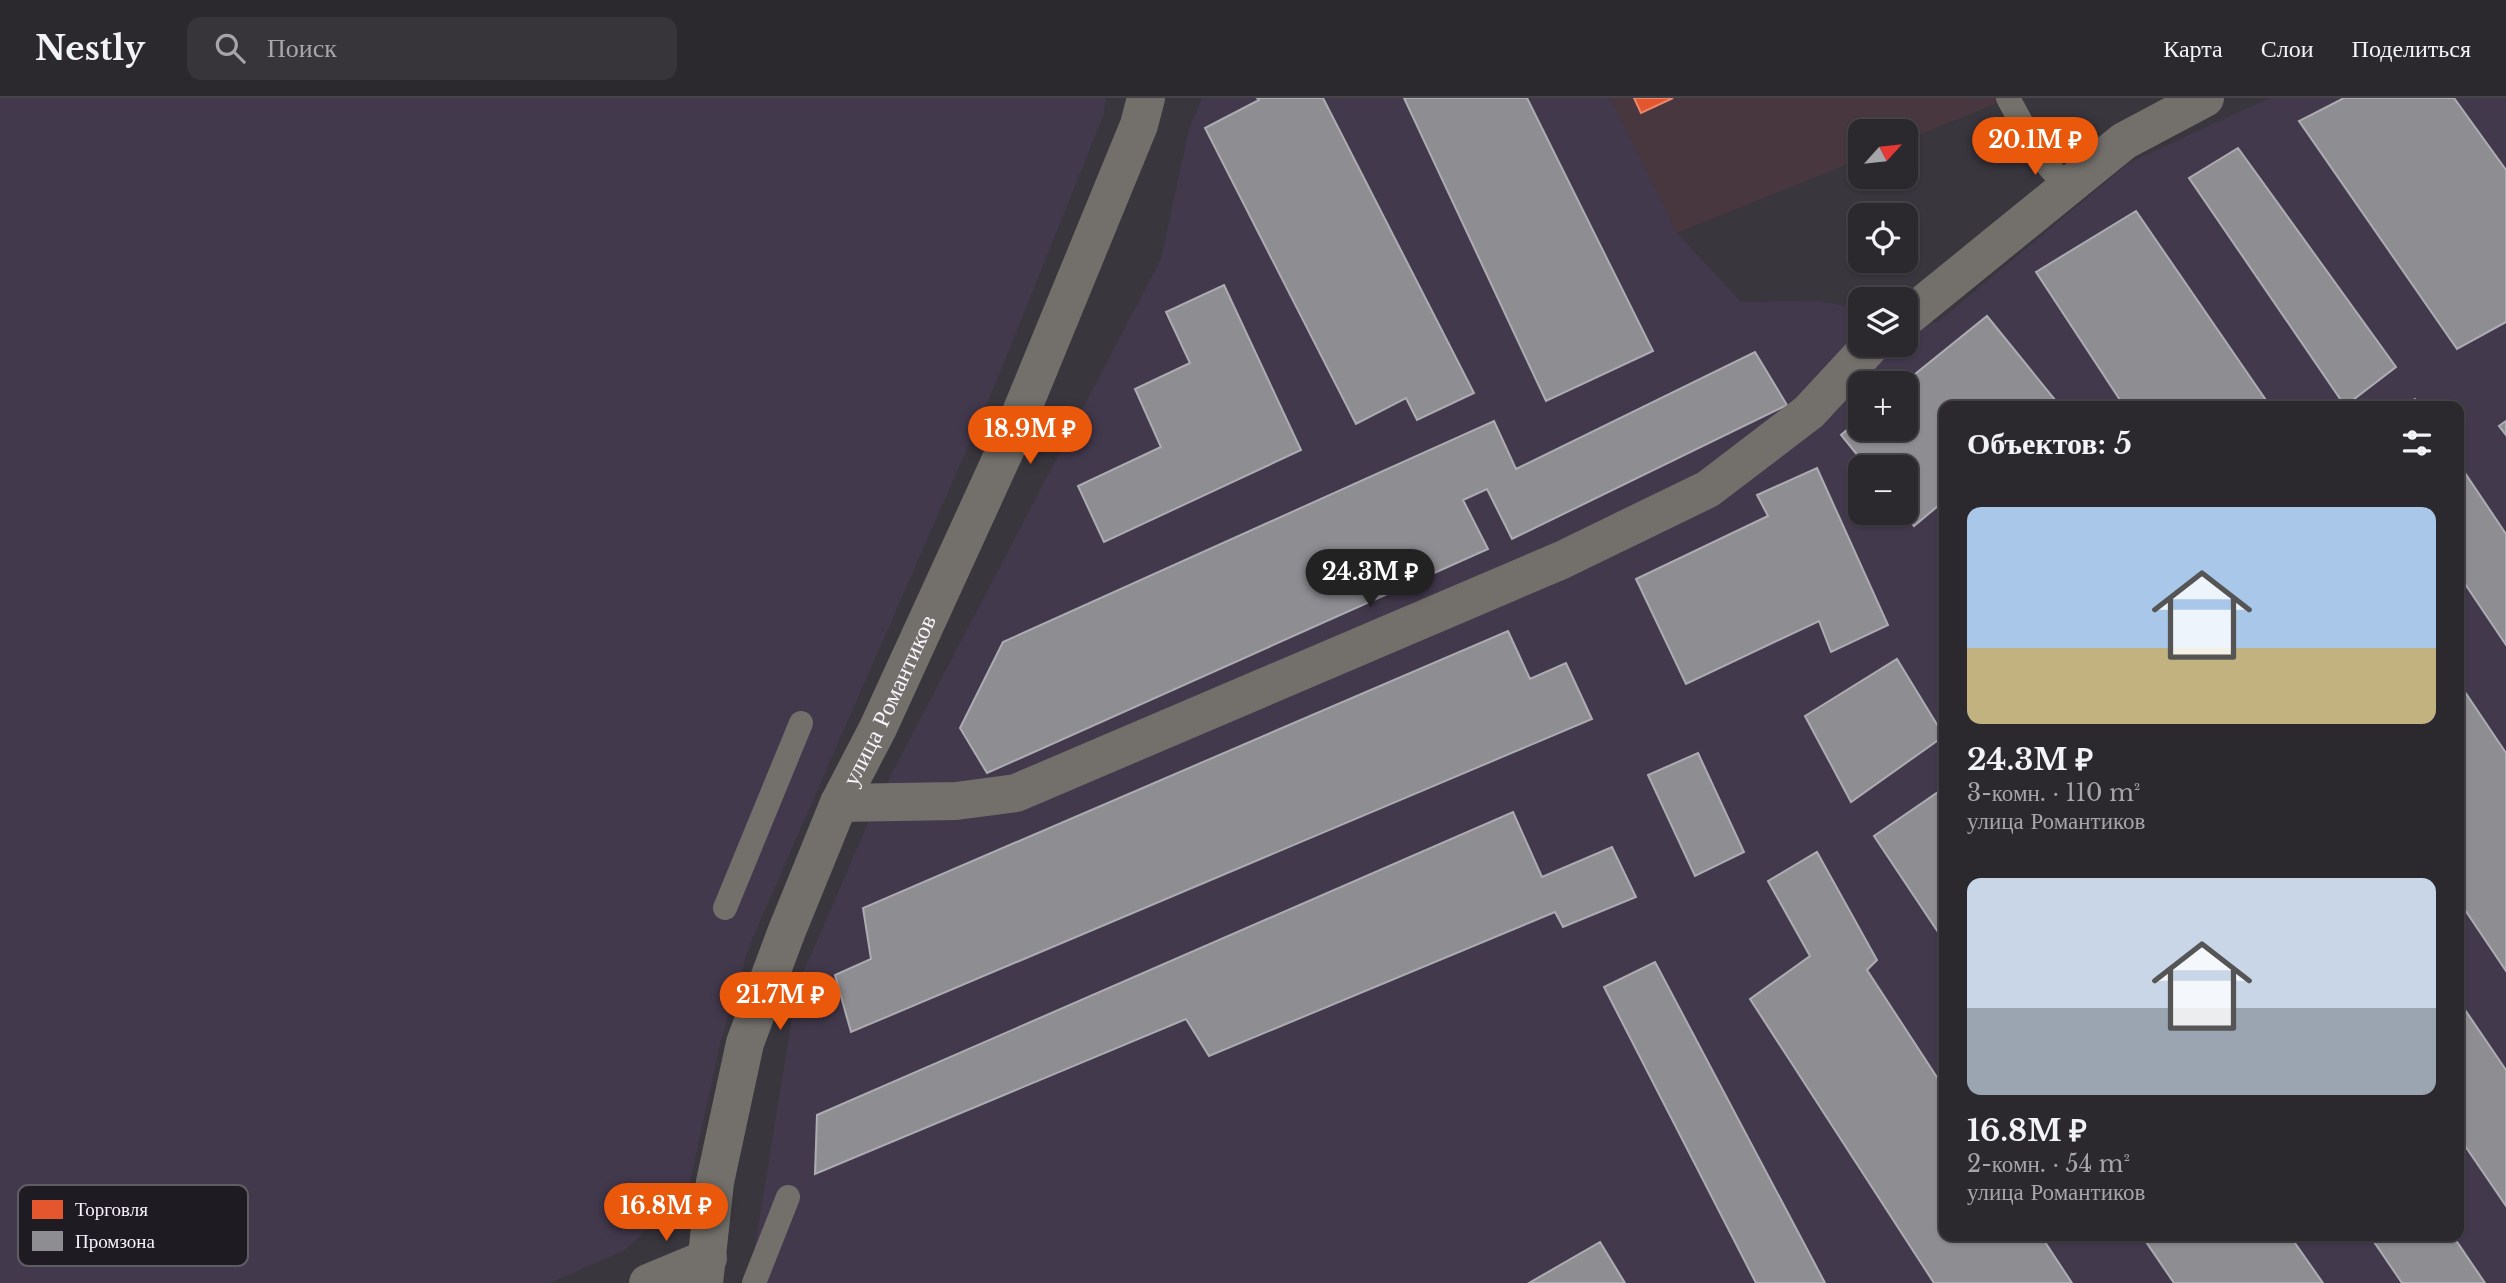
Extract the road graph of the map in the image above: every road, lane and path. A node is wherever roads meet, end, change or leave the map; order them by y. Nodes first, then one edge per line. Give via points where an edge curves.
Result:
1 (1146, 98) edge
2 (2008, 98) edge
3 (2205, 98) edge
4 (2067, 188) junction
5 (1918, 308) edge
6 (1860, 357) edge
7 (801, 723) dead end
8 (839, 803) junction
9 (725, 908) dead end
10 (788, 1197) dead end
11 (706, 1270) edge
12 (648, 1283) edge
13 (754, 1283) edge

1 - 8 street, улица Романтиков via 1139,125 1007,444 878,728
2 - 4 lane via 2039,155
3 - 4 street via 2124,141
4 - 5 street
6 - 8 street via 1810,412 1708,489 1562,560 1016,793 956,801
7 - 9 lane
8 - 11 street, улица Романтиков via 744,1043 715,1182
10 - 13 lane
11 - 12 street, улица Романтиков

